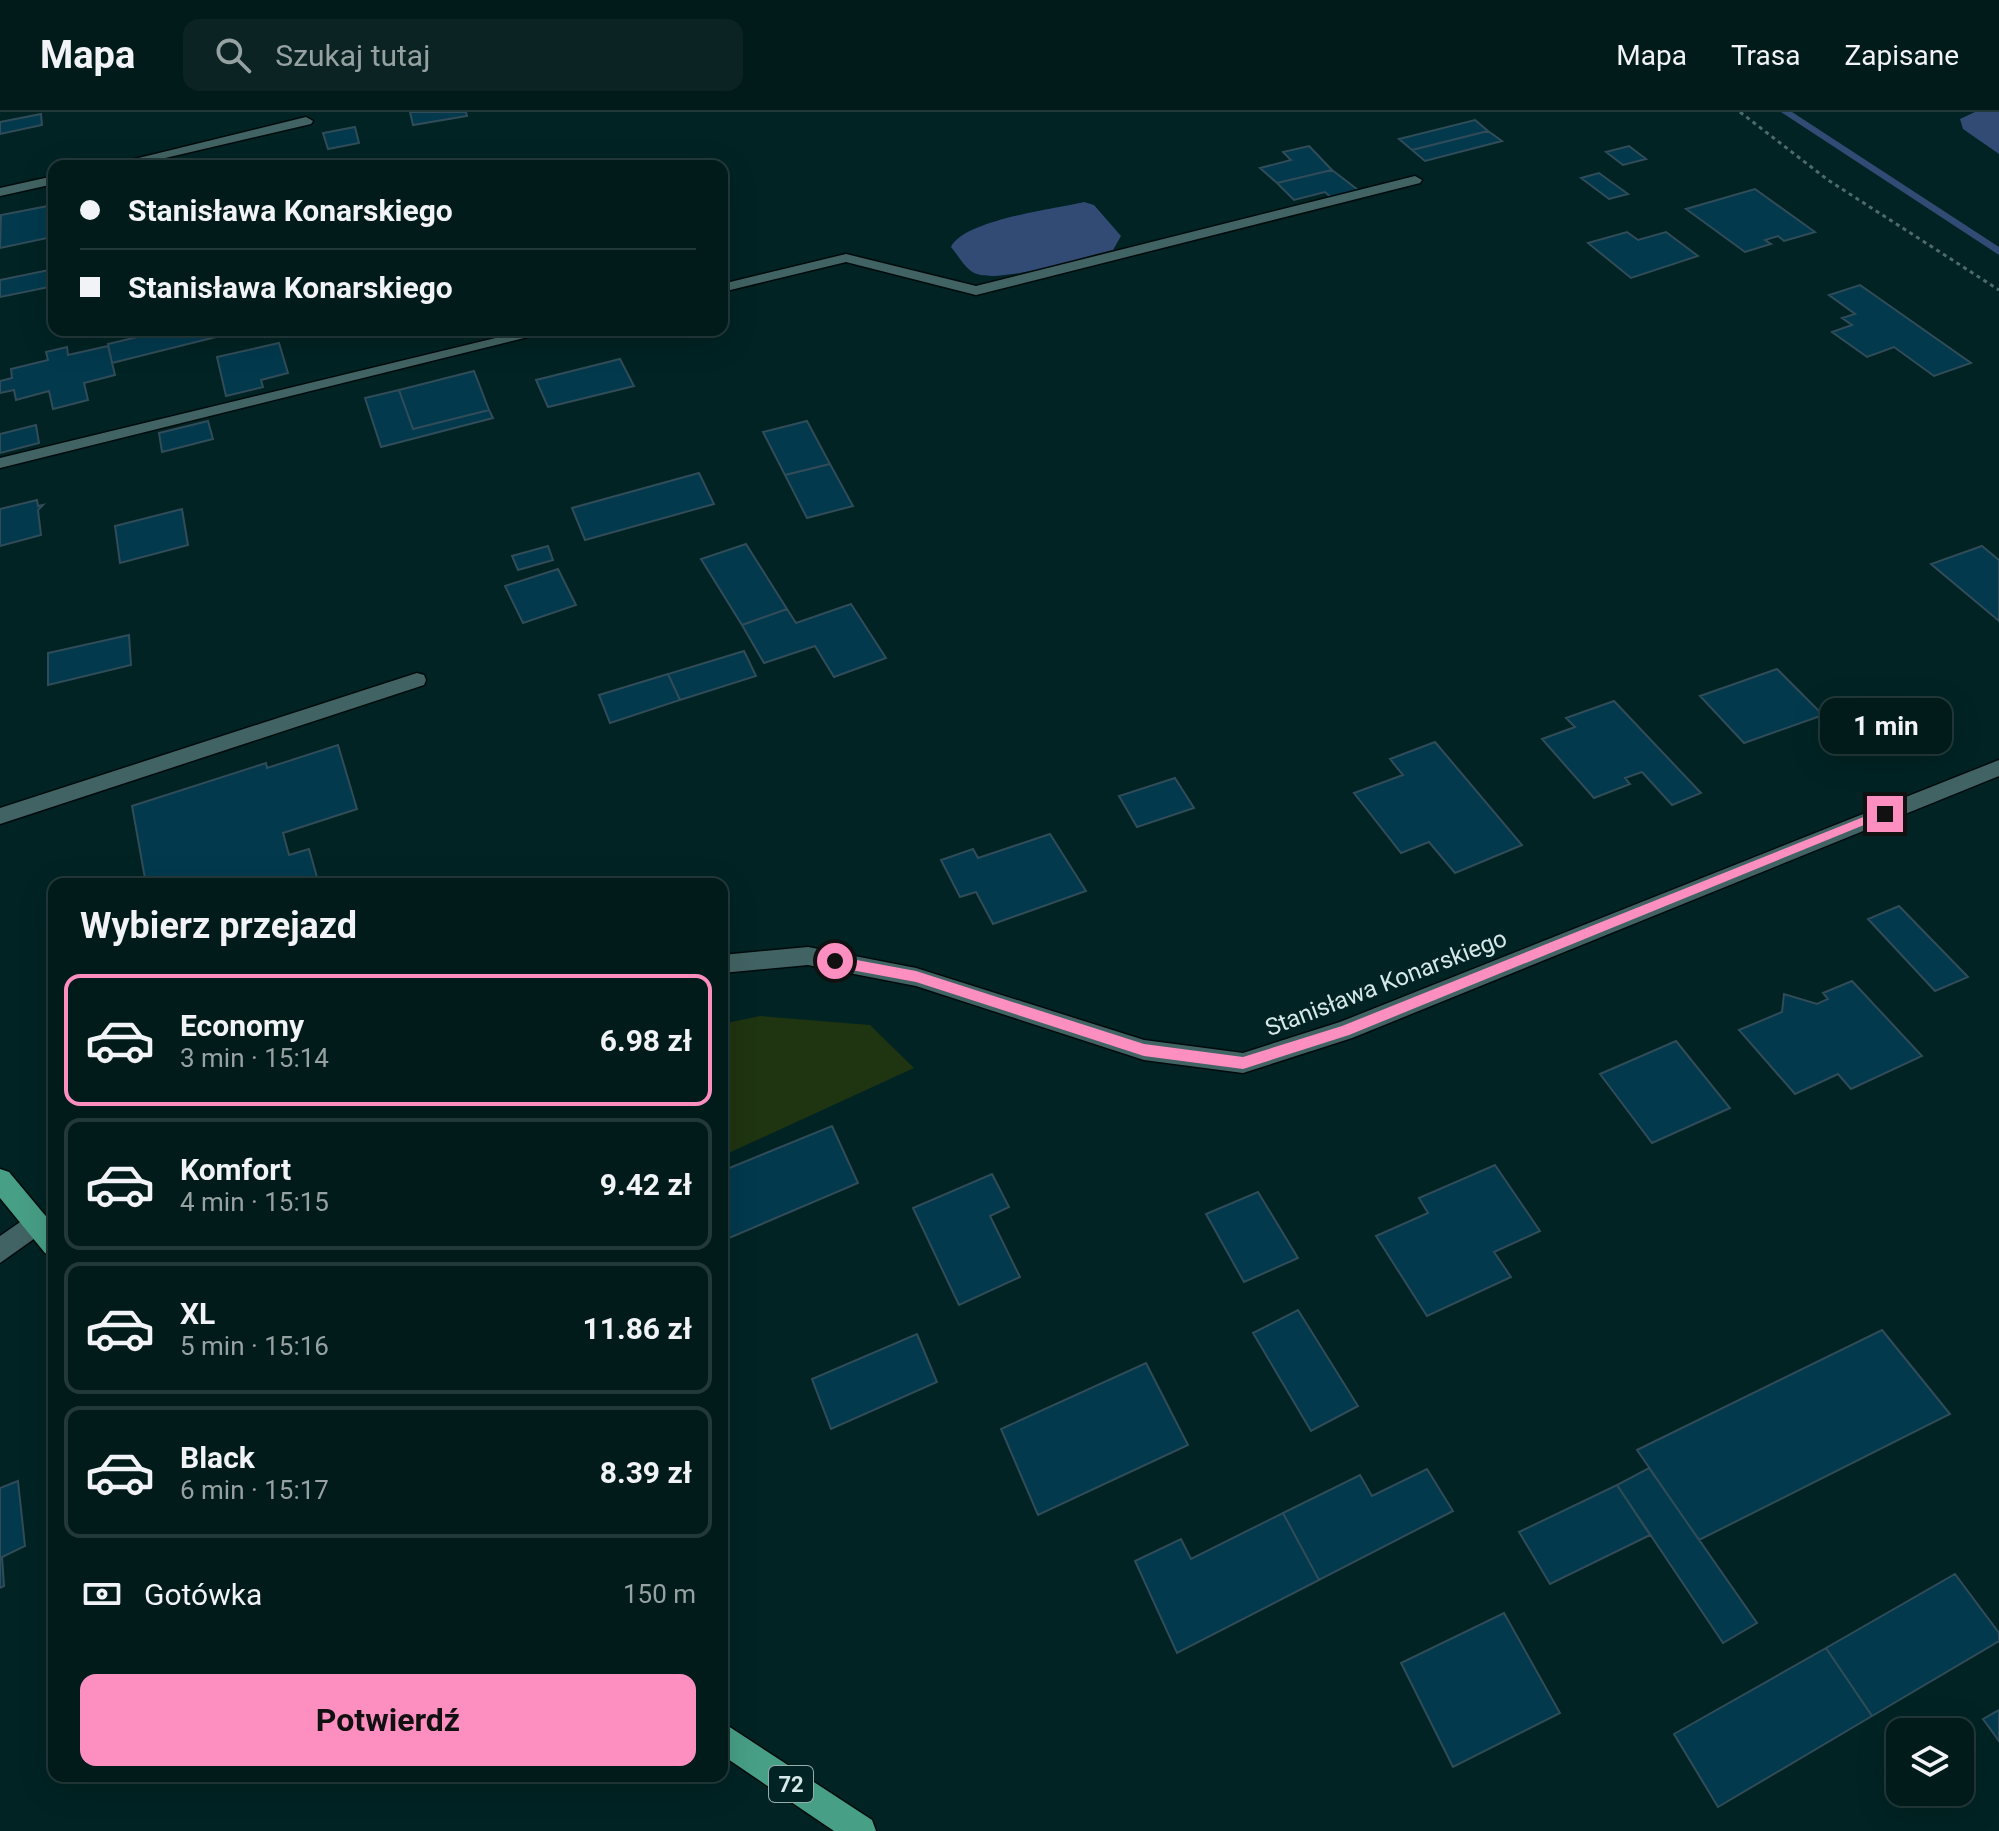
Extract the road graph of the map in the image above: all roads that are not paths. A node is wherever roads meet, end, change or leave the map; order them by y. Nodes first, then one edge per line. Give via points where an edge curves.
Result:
1 (306, 121) dead end
2 (139, 160) edge
3 (1415, 180) dead end
4 (48, 181) edge
5 (0, 192) edge
6 (728, 287) edge
7 (523, 336) edge
8 (0, 463) edge
9 (417, 680) dead end
10 (1999, 768) edge
11 (0, 816) edge
12 (728, 963) edge
13 (0, 1180) edge
14 (36, 1223) junction
15 (48, 1238) edge
16 (0, 1251) edge
17 (728, 1741) edge
18 (861, 1831) edge

1 - 2 street
3 - 6 street via 976,291 846,258
4 - 5 street
7 - 8 street
9 - 11 street
10 - 12 street, Stanisława Konarskiego via 1344,1031 1243,1063 1144,1050 901,974 808,956
13 - 14 main road
14 - 15 main road
14 - 16 street
17 - 18 main road, 72

